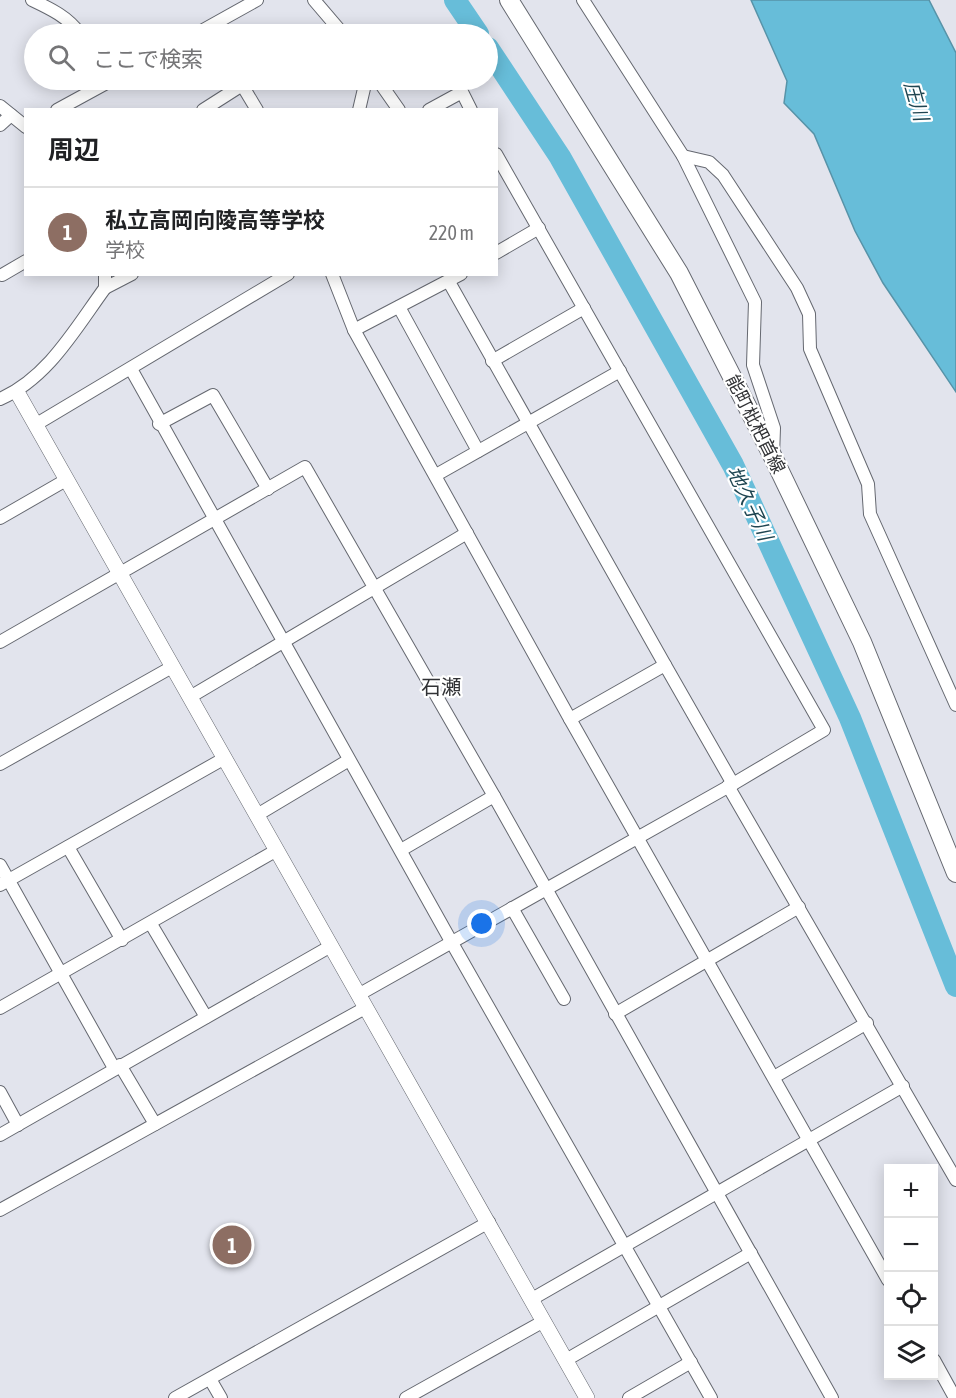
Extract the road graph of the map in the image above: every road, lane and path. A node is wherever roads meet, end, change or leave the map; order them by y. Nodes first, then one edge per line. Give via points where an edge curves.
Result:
1 (32, 0) edge
2 (314, 0) edge
3 (509, 0) edge
4 (583, 0) edge
5 (253, 1) edge
6 (73, 24) edge
7 (221, 24) edge
8 (332, 24) edge
9 (90, 90) edge
10 (231, 90) edge
11 (248, 90) edge
12 (364, 90) edge
13 (385, 90) edge
14 (0, 106) edge
15 (60, 108) edge
16 (206, 108) edge
17 (255, 108) edge
18 (359, 108) edge
19 (398, 108) edge
20 (433, 108) edge
21 (470, 108) edge
22 (11, 115) junction
23 (0, 125) edge
24 (24, 126) edge
25 (683, 156) junction
26 (498, 157) edge
27 (539, 228) junction
28 (498, 252) edge
29 (24, 262) edge
30 (2, 275) dead end
31 (105, 276) edge
32 (128, 276) edge
33 (285, 276) edge
34 (333, 276) edge
35 (458, 276) edge
36 (449, 282) junction
37 (105, 288) junction
38 (399, 307) junction
39 (584, 308) junction
40 (354, 330) junction
41 (492, 361) junction
42 (131, 369) junction
43 (620, 371) junction
44 (17, 392) junction
45 (0, 399) edge
46 (529, 422) junction
47 (159, 424) junction
48 (35, 425) junction
49 (478, 451) junction
50 (773, 457) junction
51 (436, 475) junction
52 (66, 480) junction
53 (268, 489) junction
54 (0, 518) edge
55 (214, 521) junction
56 (467, 533) junction
57 (120, 574) junction
58 (372, 587) junction
59 (282, 641) junction
60 (0, 642) edge
61 (665, 665) junction
62 (172, 667) junction
63 (190, 697) junction
64 (956, 705) edge
65 (570, 719) junction
66 (225, 758) junction
67 (350, 760) junction
68 (0, 764) edge
69 (731, 785) junction
70 (494, 796) junction
71 (257, 815) junction
72 (637, 837) junction
73 (68, 846) junction
74 (277, 850) junction
75 (401, 850) junction
76 (0, 865) edge
77 (956, 873) edge
78 (4, 882) edge
79 (545, 889) junction
80 (799, 907) junction
81 (512, 908) junction
82 (151, 924) junction
83 (122, 940) junction
84 (452, 943) junction
85 (331, 946) junction
86 (706, 959) junction
87 (60, 975) junction
88 (564, 999) dead end
89 (362, 1001) junction
90 (0, 1008) edge
91 (615, 1014) junction
92 (206, 1017) junction
93 (867, 1023) junction
94 (117, 1066) junction
95 (774, 1077) junction
96 (903, 1086) junction
97 (0, 1092) edge
98 (155, 1124) junction
99 (18, 1125) junction
100 (0, 1135) edge
101 (810, 1140) junction
102 (956, 1180) edge
103 (717, 1191) junction
104 (0, 1210) edge
105 (489, 1222) junction
106 (625, 1246) junction
107 (751, 1253) junction
108 (884, 1273) edge
109 (532, 1299) junction
110 (659, 1307) junction
111 (544, 1321) junction
112 (566, 1359) junction
113 (691, 1362) junction
114 (938, 1369) edge
115 (210, 1379) junction
116 (175, 1398) edge
117 (221, 1398) edge
118 (406, 1398) edge
119 (587, 1398) edge
120 (628, 1398) edge
121 (711, 1398) edge
122 (832, 1398) edge
123 (955, 1398) edge

1 - 6 street
2 - 8 street
3 - 50 main road, 能町枇杷首線 via 679,273
4 - 25 street
5 - 7 street
9 - 15 street
10 - 16 street
11 - 17 street
12 - 18 street
13 - 19 street
14 - 22 street
20 - 21 street via 462,92
22 - 23 street
22 - 24 street
25 - 50 street via 755,302 753,365 774,428
25 - 64 street via 709,162 723,176 797,288 809,314 810,349 868,484 870,514
26 - 27 street
27 - 28 street
27 - 39 street
29 - 30 street
31 - 37 street
32 - 37 street
33 - 42 street
34 - 40 street
35 - 36 street
36 - 38 street
36 - 41 street
37 - 44 street via 46,368
38 - 40 street
38 - 49 street
39 - 41 street
39 - 43 street
40 - 51 street
41 - 46 street
42 - 47 street
42 - 48 street
43 - 46 street
43 - 69 street via 824,730
44 - 45 street
44 - 48 street
46 - 49 street
46 - 61 street
47 - 53 street via 213,394
47 - 55 street
48 - 52 street
49 - 51 street
50 - 77 main road, 能町枇杷首線 via 862,642
51 - 56 street
52 - 54 street
52 - 57 street
53 - 55 street
53 - 58 street via 305,467
55 - 57 street
55 - 59 street
56 - 58 street
56 - 65 street
57 - 60 street
57 - 62 street
58 - 59 street
58 - 70 street
59 - 63 street
59 - 67 street
61 - 65 street
61 - 69 street
62 - 63 street
62 - 68 street
63 - 66 street
65 - 72 street
66 - 71 street
66 - 73 street
67 - 71 street
67 - 75 street
69 - 72 street
69 - 80 street
70 - 75 street
70 - 79 street
71 - 74 street
72 - 79 street
72 - 86 street
73 - 78 street
73 - 83 street
74 - 82 street
74 - 85 street
75 - 84 street
76 - 78 street
78 - 87 street
79 - 81 street
79 - 91 street
80 - 86 street
80 - 93 street
81 - 84 street
81 - 88 street
82 - 83 street
82 - 92 street
83 - 87 street
84 - 89 street
84 - 106 street
85 - 89 street
85 - 92 street
86 - 91 street
86 - 95 street
87 - 90 street
87 - 94 street
89 - 98 street
89 - 105 street
91 - 103 street
92 - 94 street
93 - 95 street
93 - 96 street
94 - 98 street
94 - 99 street
95 - 101 street
96 - 101 street
96 - 102 street
97 - 99 street
98 - 104 street
99 - 100 street
101 - 103 street
101 - 108 street
103 - 106 street
103 - 107 street
105 - 109 street
105 - 115 street
106 - 109 street
106 - 110 street
107 - 110 street
107 - 122 street
109 - 111 street
110 - 112 street
110 - 113 street
111 - 112 street
111 - 118 street
112 - 119 street
113 - 120 street
113 - 121 street
114 - 123 street
115 - 116 street
115 - 117 street

